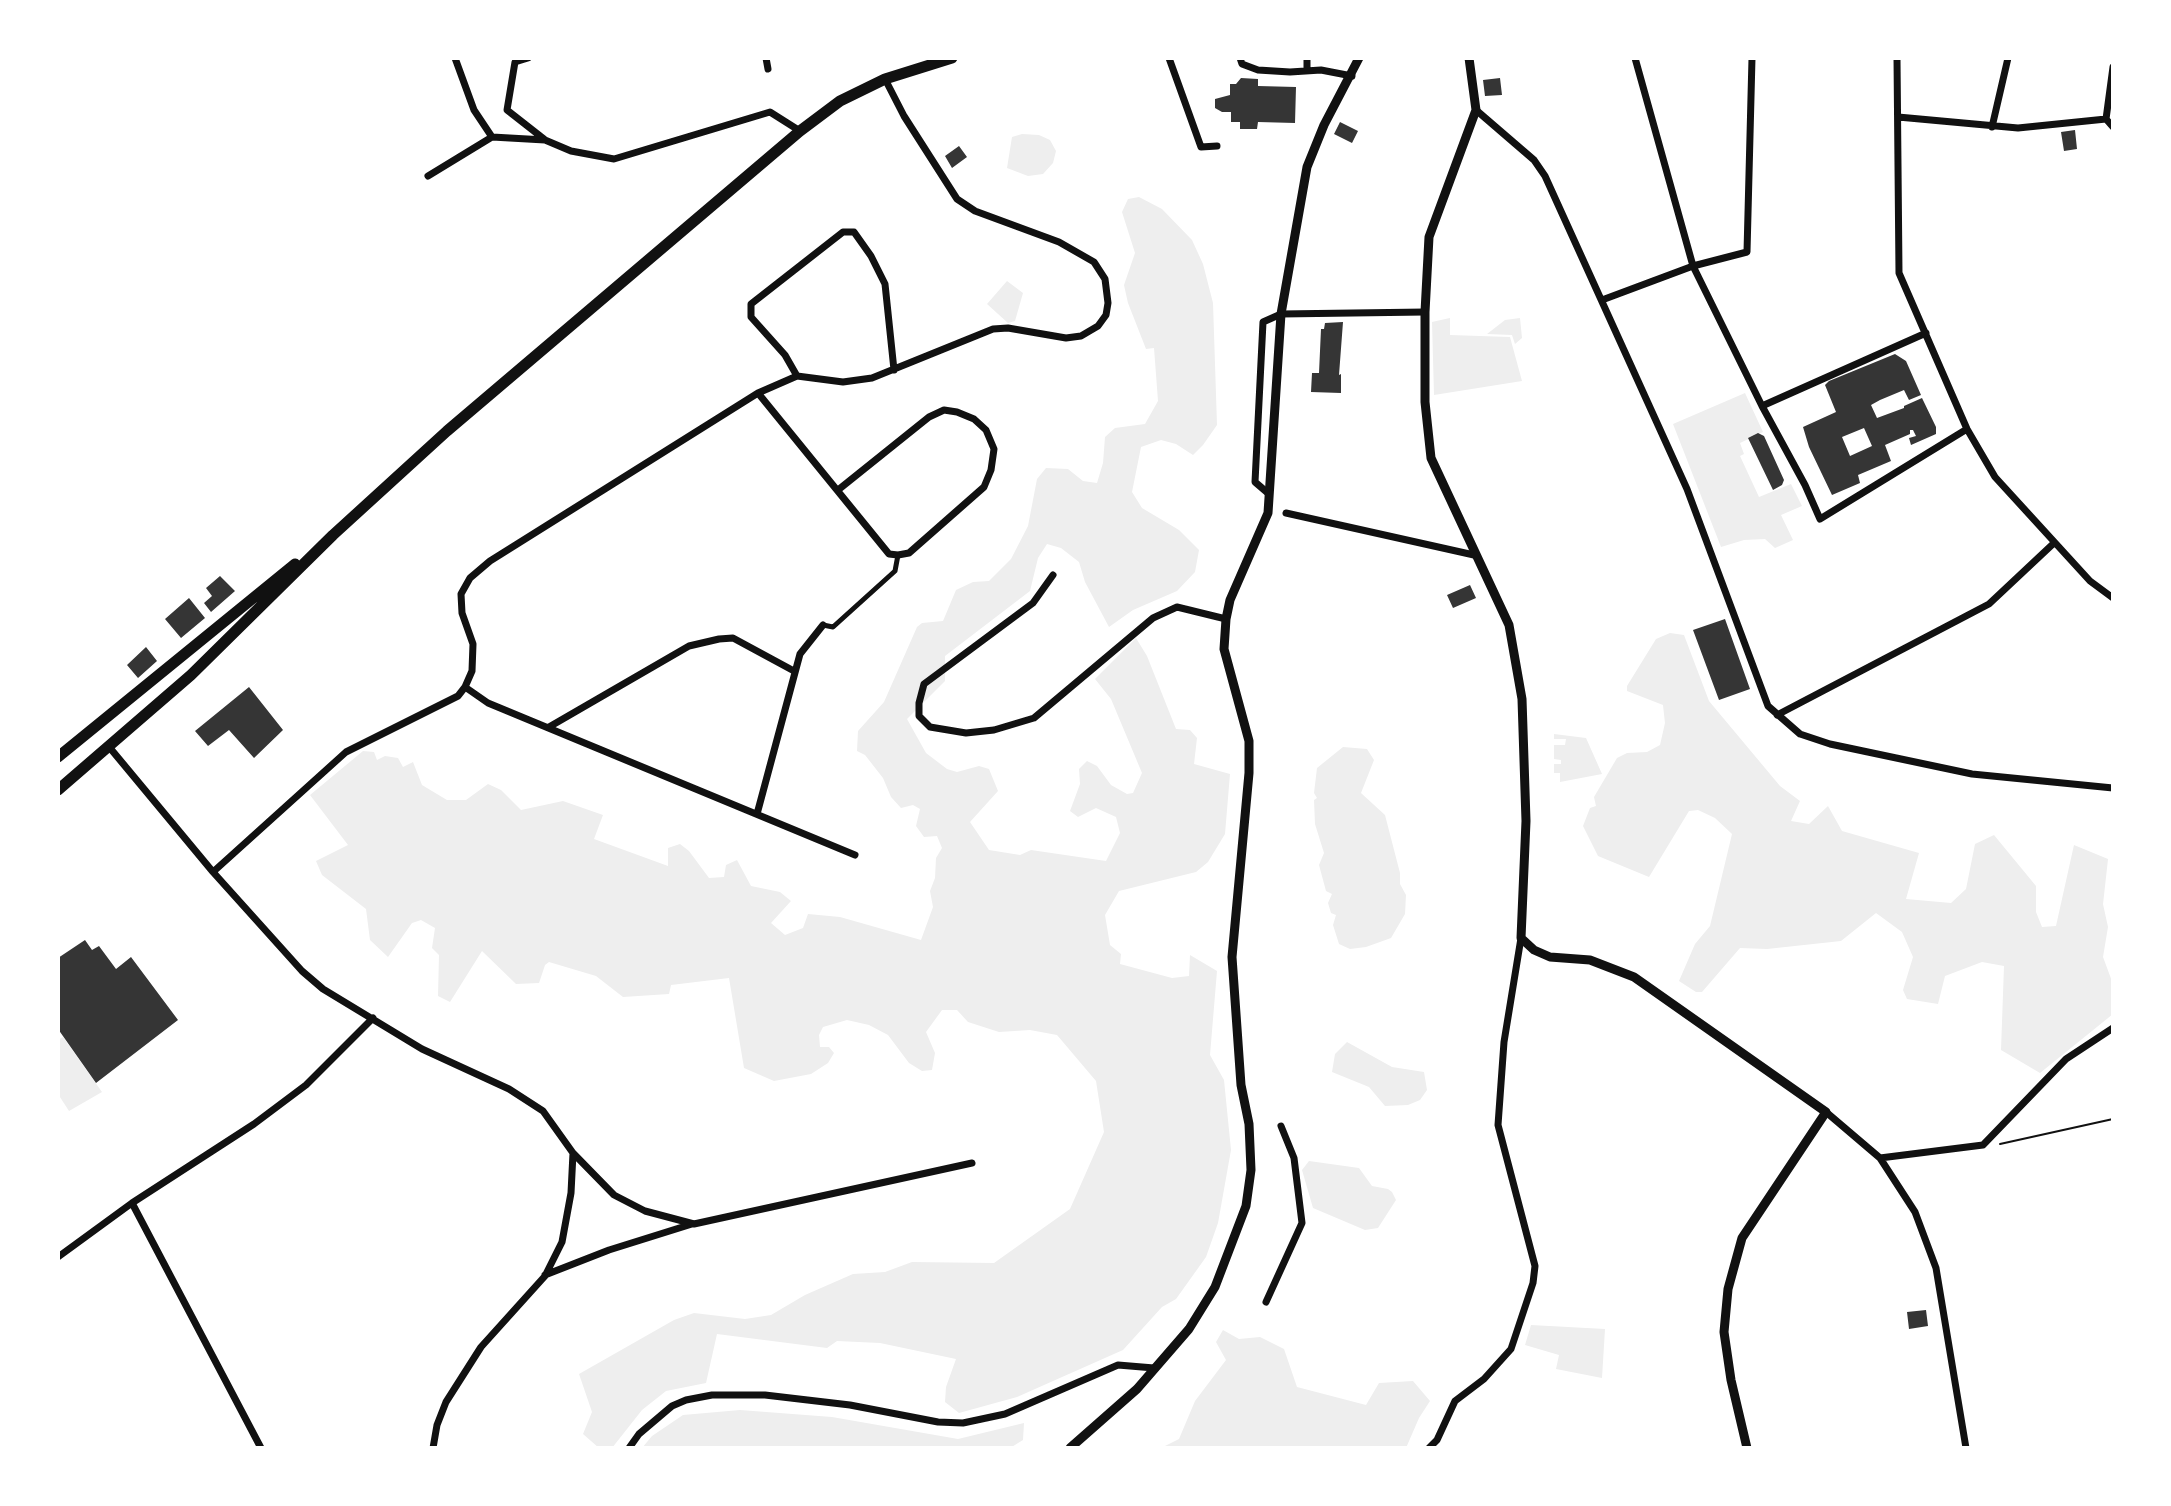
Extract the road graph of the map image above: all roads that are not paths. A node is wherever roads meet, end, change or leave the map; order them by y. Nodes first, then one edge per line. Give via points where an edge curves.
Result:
1 (455, 58) edge
2 (528, 58) edge
3 (766, 58) edge
4 (952, 58) edge
5 (1169, 58) edge
6 (1240, 58) edge
7 (1307, 58) edge
8 (1359, 58) edge
9 (1469, 58) edge
10 (1635, 58) edge
11 (1752, 58) edge
12 (1897, 58) edge
13 (2008, 58) edge
14 (2113, 67) edge
15 (768, 69) dead end
16 (1307, 71) junction
17 (1352, 76) junction
18 (885, 79) junction
19 (1476, 110) junction
20 (1898, 117) junction
21 (2106, 119) junction
22 (1992, 127) junction
23 (2113, 127) edge
24 (800, 131) junction
25 (492, 137) junction
26 (545, 140) junction
27 (1217, 146) dead end
28 (428, 176) dead end
29 (1693, 266) junction
30 (1602, 300) junction
31 (1425, 312) junction
32 (1281, 314) junction
33 (1926, 333) junction
34 (894, 370) junction
35 (797, 376) junction
36 (758, 393) junction
37 (1762, 406) junction
38 (1967, 429) junction
39 (838, 490) junction
40 (1269, 494) junction
41 (1286, 513) dead end
42 (333, 535) junction
43 (2054, 543) junction
44 (898, 555) junction
45 (1474, 555) junction
46 (1053, 575) dead end
47 (2113, 598) edge
48 (1226, 619) junction
49 (823, 625) joint
50 (794, 671) junction
51 (152, 679) junction
52 (465, 687) junction
53 (167, 694) junction
54 (1777, 715) junction
55 (549, 727) junction
56 (86, 734) junction
57 (110, 748) junction
58 (58, 757) edge
59 (2113, 788) edge
60 (58, 790) edge
61 (757, 814) junction
62 (855, 855) dead end
63 (213, 872) junction
64 (1521, 938) junction
65 (373, 1018) junction
66 (2113, 1028) edge
67 (1826, 1112) junction
68 (1281, 1126) dead end
69 (573, 1153) junction
70 (1880, 1158) junction
71 (972, 1163) dead end
72 (132, 1203) junction
73 (694, 1224) junction
74 (58, 1257) edge
75 (545, 1276) junction
76 (1266, 1302) dead end
77 (1154, 1368) junction
78 (261, 1448) edge
79 (433, 1448) edge
80 (629, 1448) edge
81 (1070, 1448) edge
82 (1429, 1448) edge
83 (1747, 1448) edge
84 (1966, 1448) edge

1 - 25 street via 474,110
2 - 26 street via 515,62 507,110
3 - 15 street
4 - 18 main road
5 - 27 street via 1201,147
6 - 16 street via 1258,70
7 - 16 street
8 - 17 street
9 - 19 street
10 - 29 street
11 - 29 street via 1747,252
12 - 20 street
13 - 22 street
14 - 21 street
16 - 17 street
17 - 32 street via 1307,167
18 - 24 main road via 840,101
18 - 34 street via 957,199 1094,262 1105,279 1108,303 1098,326 1081,336 993,329
19 - 30 street via 1545,176
19 - 31 street via 1429,237
20 - 22 street
20 - 33 street via 1899,273
21 - 22 street
21 - 23 street
24 - 26 street via 770,112 614,159
24 - 42 main road via 447,431
25 - 26 street
25 - 28 street
29 - 30 street
29 - 37 street
30 - 54 street via 1687,489 1758,683
31 - 32 street
31 - 45 street via 1431,458
32 - 40 street
32 - 40 street via 1263,322 1255,482
33 - 37 street
33 - 38 street
34 - 35 street via 858,381
34 - 35 street via 885,284 854,232 843,232 751,304 751,317
35 - 36 street
36 - 39 street
36 - 52 street via 470,578 461,594 473,644
37 - 38 street via 1820,519
38 - 43 street via 1995,477
39 - 44 street via 889,554
39 - 44 street via 944,410 974,419 986,430 994,449 984,487 909,553
40 - 48 street via 1268,513
41 - 45 street
42 - 51 main road
42 - 53 main road
43 - 47 street
43 - 54 street via 1989,604
44 - 49 street via 895,571 833,627
45 - 64 street via 1509,625 1522,699 1526,821
46 - 48 street via 1033,603 924,684 919,716 930,727 966,733 1034,718 1153,618 1177,607
48 - 77 street via 1224,649 1249,741 1232,957 1251,1170 1246,1206 1215,1287 1189,1329
49 - 50 street
50 - 55 street via 733,638 719,639 689,646
50 - 61 street
51 - 53 main road
51 - 56 main road
52 - 55 street via 488,703
52 - 63 street via 458,696 346,752
53 - 57 main road
54 - 59 street via 1800,734 1830,744 1972,774
55 - 61 street
56 - 57 main road
56 - 58 main road
57 - 60 main road
57 - 63 street
61 - 62 street
63 - 65 street via 302,971
64 - 67 street via 1550,957 1590,960 1634,977
64 - 82 street via 1504,1042 1498,1125 1535,1266 1533,1283 1511,1349 1455,1401
65 - 69 street via 543,1111
65 - 72 street via 306,1085
66 - 70 street via 2066,1059 1983,1145
67 - 70 street
67 - 83 street via 1742,1238 1728,1289 1724,1332
68 - 76 street via 1294,1158 1302,1223
69 - 73 street via 614,1195 645,1211
69 - 75 street via 562,1242
70 - 84 street via 1915,1212 1936,1268
71 - 73 street
72 - 74 street
72 - 78 street
73 - 75 street
75 - 79 street via 481,1347 446,1402
77 - 80 street via 1118,1365 1005,1414 963,1423 765,1395 712,1395 672,1406
77 - 81 street

